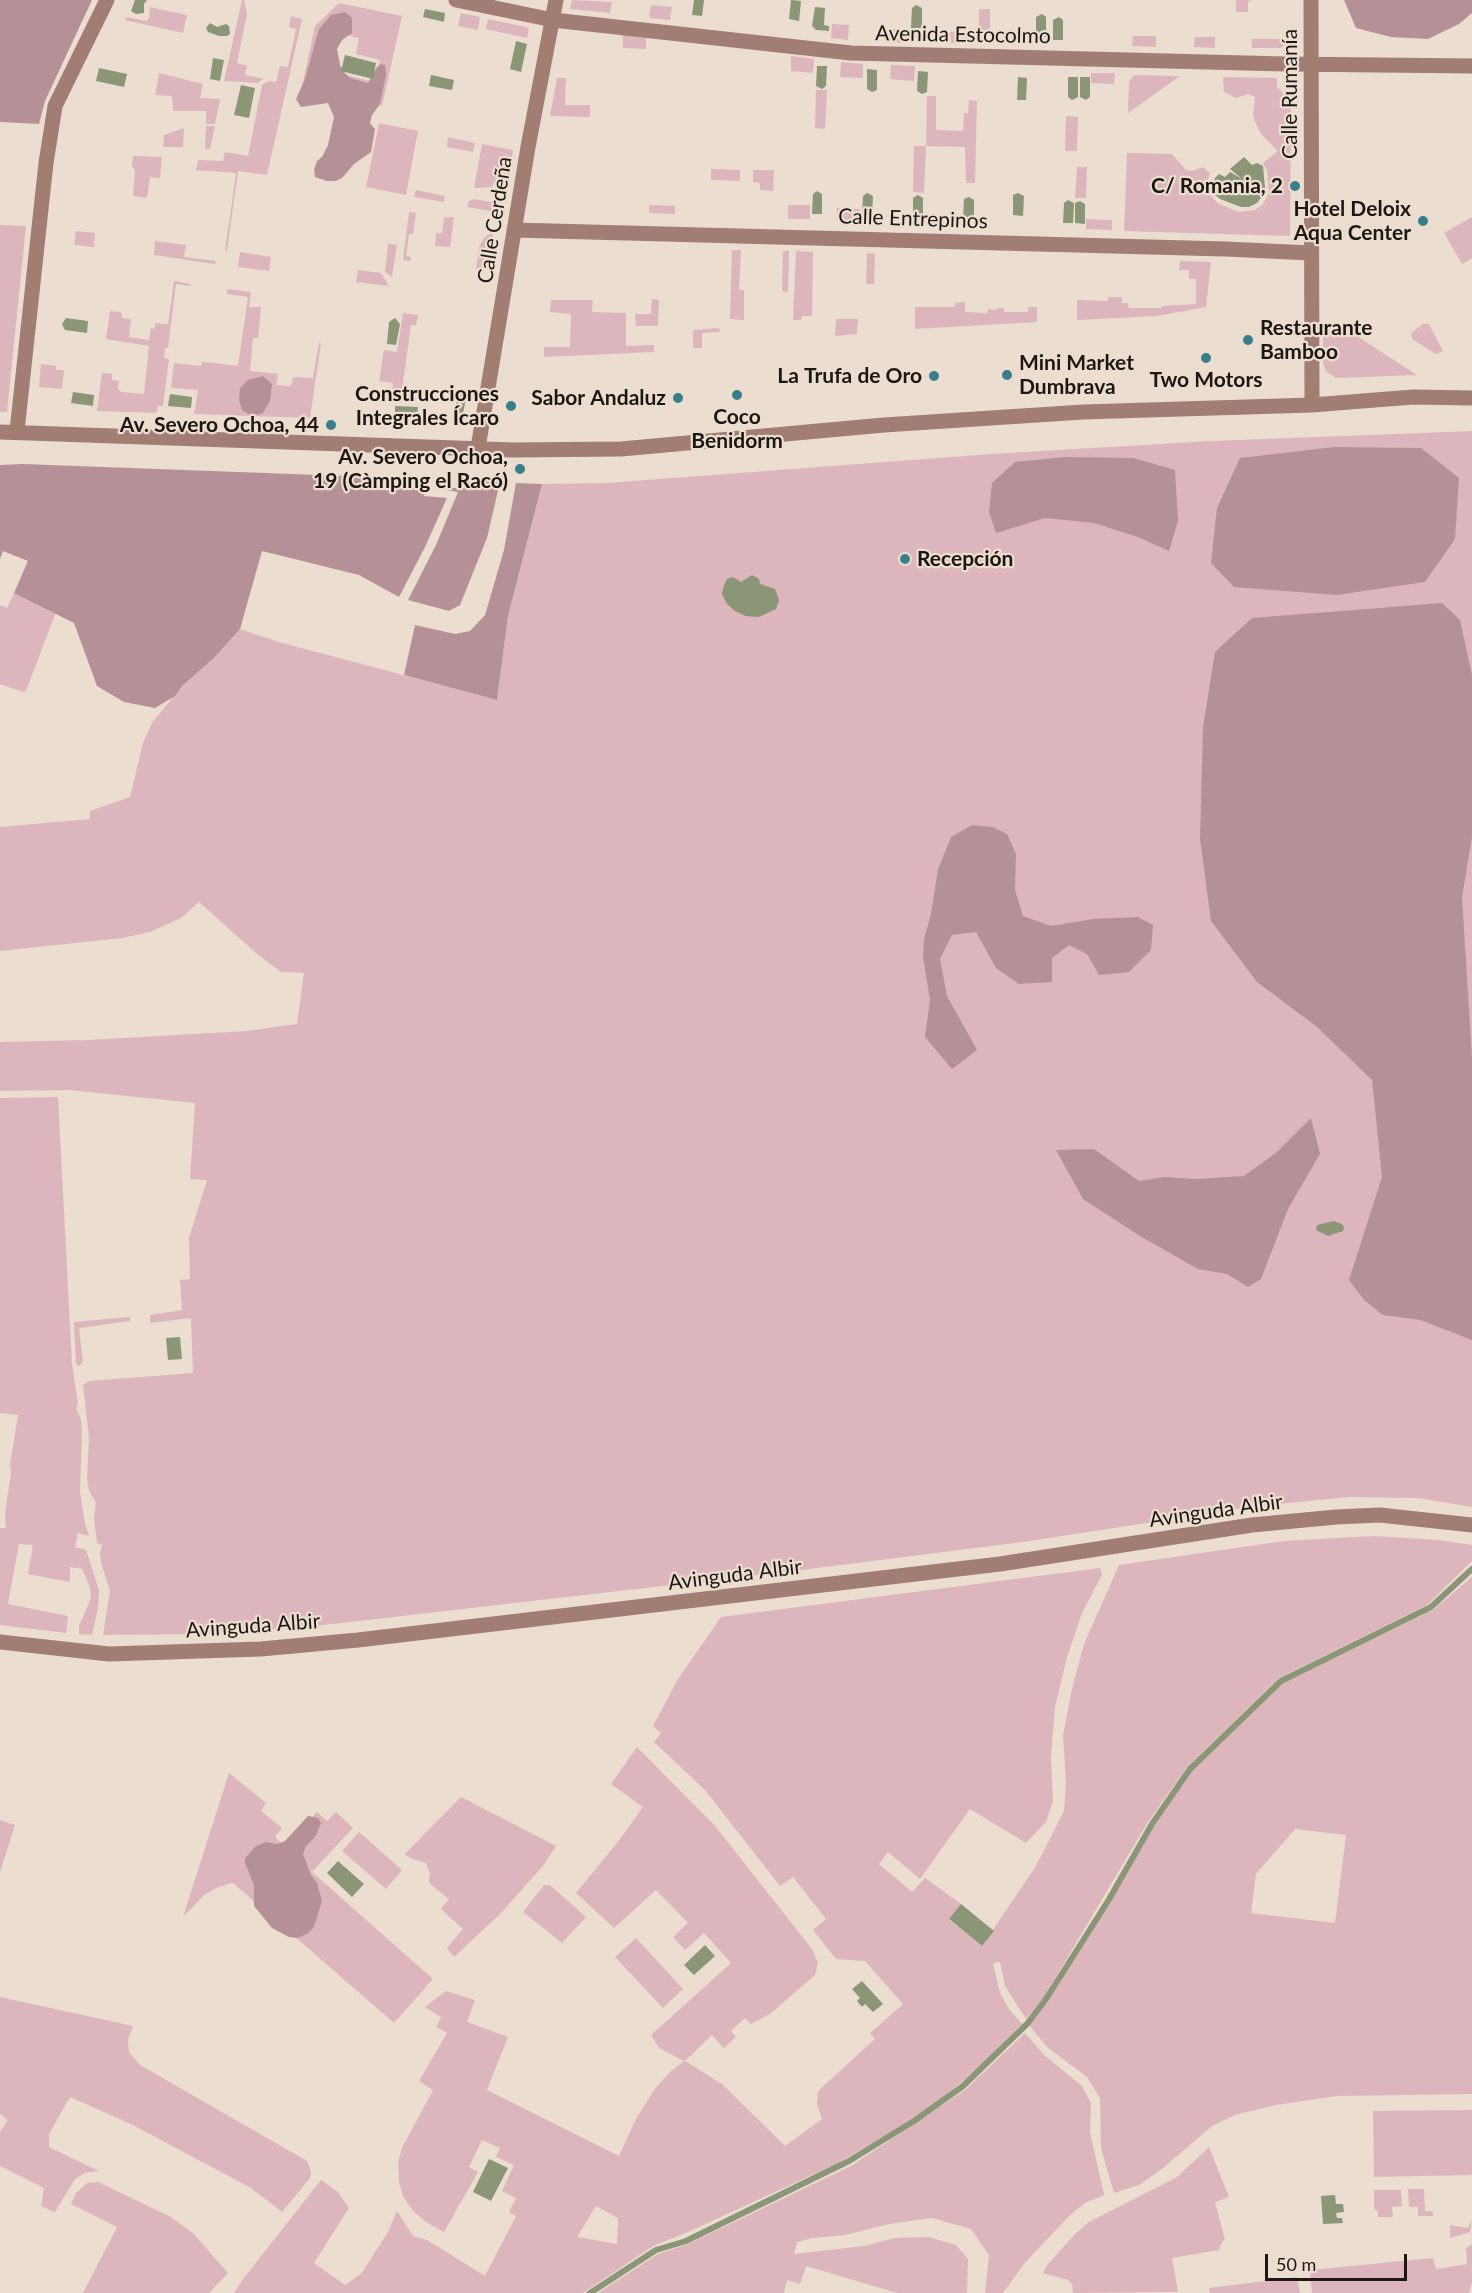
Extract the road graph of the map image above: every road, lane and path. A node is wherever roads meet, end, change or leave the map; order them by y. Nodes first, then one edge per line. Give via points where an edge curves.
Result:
1 (107, 0) edge
2 (456, 0) edge
3 (556, 0) edge
4 (1311, 0) edge
5 (553, 20) junction
6 (1311, 64) junction
7 (1472, 66) edge
8 (514, 230) junction
9 (1311, 253) junction
10 (1472, 398) edge
11 (1312, 405) junction
12 (17, 431) junction
13 (0, 432) edge
14 (478, 448) junction
15 (1472, 1525) edge
16 (0, 1642) edge

1 - 12 street via 55,106
2 - 5 street, Avenida Estocolmo
3 - 5 street, Calle Cerdeña
4 - 6 street, Calle Rumanía
5 - 6 street, Avenida Estocolmo via 851,53
5 - 8 street, Calle Cerdeña
6 - 7 street, Avenida Estocolmo
6 - 9 street, Calle Rumanía
8 - 9 street, Calle Entrepinos
8 - 14 street, Calle Cerdeña
9 - 11 street, Calle Rumanía
10 - 11 street via 1413,397
11 - 14 street via 911,423 621,449
12 - 13 street
12 - 14 street
15 - 16 street, Avinguda Albir via 1380,1515 1252,1525 1000,1564 261,1649 109,1654

